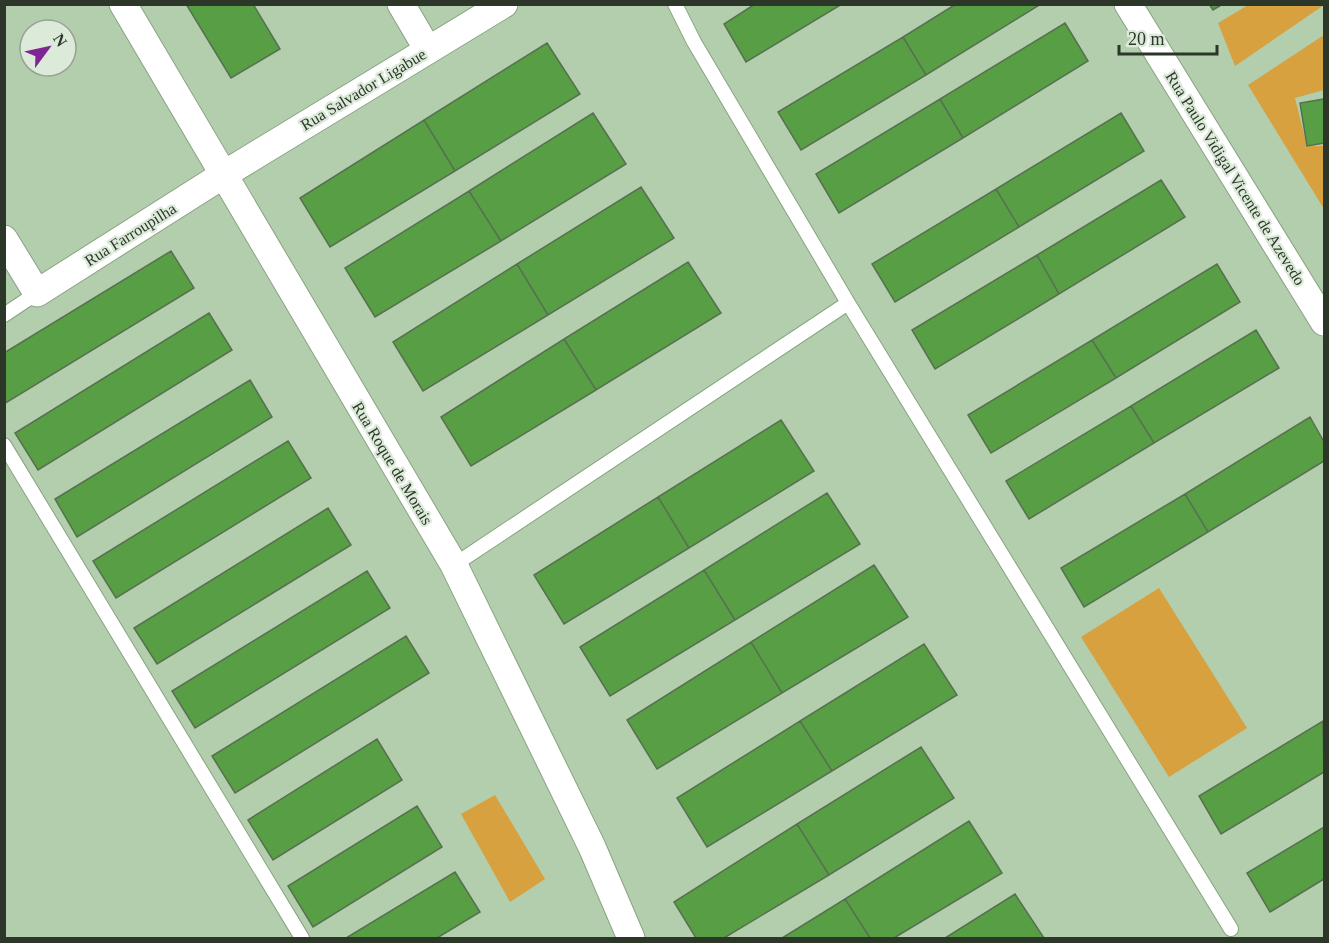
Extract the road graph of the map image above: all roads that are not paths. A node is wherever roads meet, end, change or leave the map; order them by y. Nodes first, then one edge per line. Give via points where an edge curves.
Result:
1 (123, 4) edge
2 (401, 4) edge
3 (504, 4) edge
4 (675, 4) edge
5 (1128, 4) edge
6 (428, 50) junction
7 (223, 175) junction
8 (4, 239) edge
9 (37, 293) junction
10 (848, 303) junction
11 (4, 315) edge
12 (1324, 322) edge
13 (4, 445) edge
14 (454, 565) junction
15 (1231, 929) dead end
16 (302, 939) edge
17 (631, 939) edge

1 - 7 street, Rua Roque de Morais
2 - 6 street
3 - 6 street, Rua Salvador Ligabue
4 - 10 lane via 705,62
5 - 12 street, Rua Paulo Vidigal Vicente de Azevedo
6 - 7 street, Rua Salvador Ligabue
7 - 9 street, Rua Farroupilha
7 - 14 street, Rua Roque de Morais
8 - 9 street
9 - 11 lane
10 - 14 lane
10 - 15 lane
13 - 16 lane
14 - 17 street, Rua Roque de Morais via 592,847

